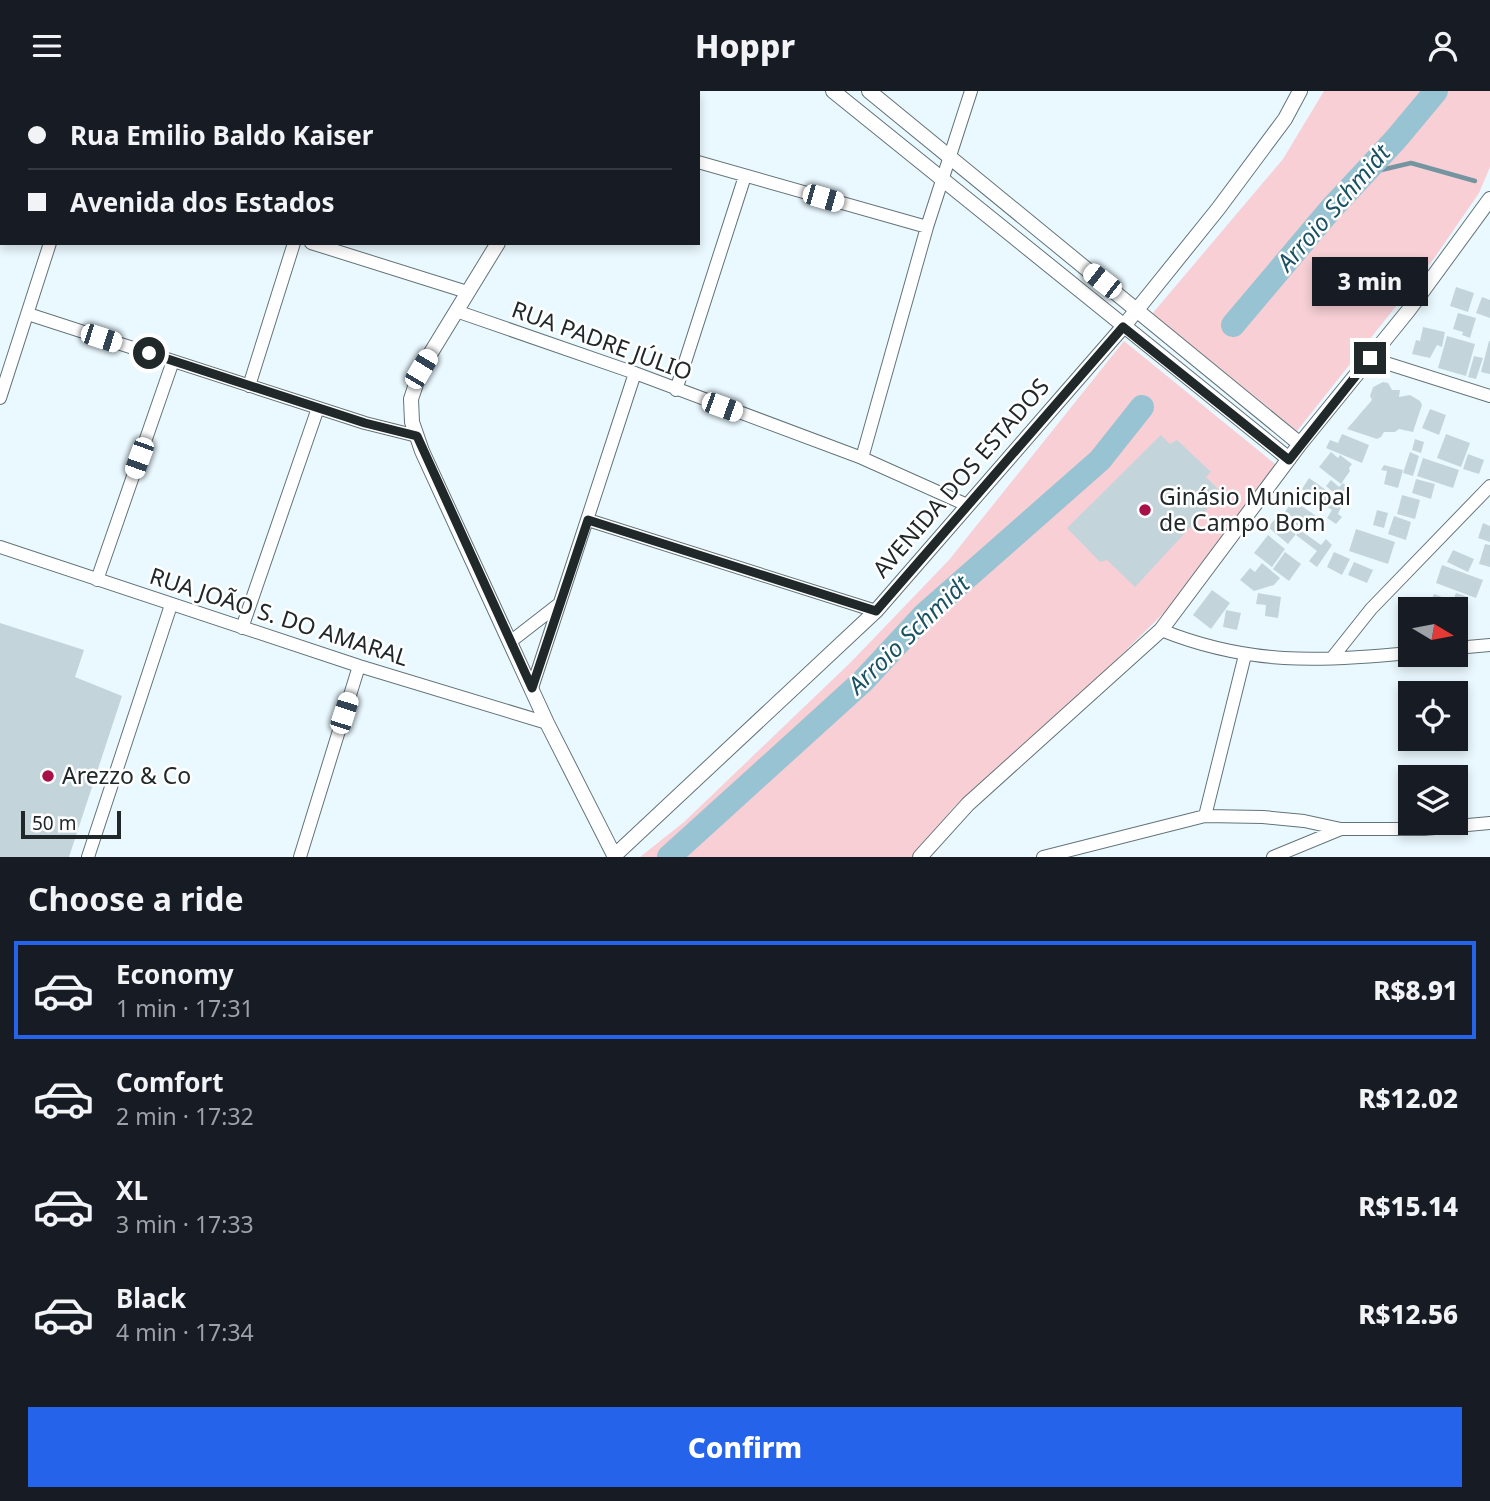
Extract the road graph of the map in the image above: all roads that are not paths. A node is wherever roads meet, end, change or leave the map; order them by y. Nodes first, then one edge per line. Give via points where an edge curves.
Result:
1 (833, 91) edge
2 (869, 91) edge
3 (971, 91) edge
4 (1300, 91) edge
5 (949, 157) junction
6 (700, 163) edge
7 (745, 176) junction
8 (942, 179) junction
9 (1489, 201) edge
10 (927, 227) junction
11 (49, 245) edge
12 (293, 245) edge
13 (317, 245) edge
14 (497, 245) edge
15 (467, 292) junction
16 (1137, 309) junction
17 (456, 311) junction
18 (28, 314) junction
19 (1123, 327) junction
20 (1370, 358) junction
21 (173, 361) junction
22 (635, 373) junction
23 (249, 386) junction
24 (676, 390) junction
25 (1490, 396) edge
26 (0, 398) edge
27 (318, 408) junction
28 (417, 436) junction
29 (1300, 444) junction
30 (862, 458) junction
31 (1289, 460) junction
32 (1490, 486) edge
33 (967, 505) junction
34 (588, 520) junction
35 (0, 548) edge
36 (97, 580) junction
37 (559, 603) junction
38 (171, 605) junction
39 (876, 611) junction
40 (242, 628) junction
41 (1161, 630) junction
42 (510, 642) junction
43 (1490, 645) edge
44 (1468, 647) edge
45 (1398, 654) edge
46 (1245, 655) junction
47 (1332, 658) junction
48 (359, 666) junction
49 (532, 688) junction
50 (547, 723) junction
51 (1205, 816) junction
52 (1490, 823) edge
53 (1341, 829) junction
54 (88, 857) edge
55 (300, 857) edge
56 (614, 857) edge
57 (919, 857) edge
58 (1044, 857) edge
59 (1273, 857) edge

1 - 8 street
2 - 5 street
3 - 5 street
4 - 16 street, AVENIDA DOS ESTADOS via 1241,179
5 - 8 street
5 - 16 street
6 - 7 street
7 - 10 street
7 - 24 street
8 - 10 street
8 - 19 street
9 - 20 street
10 - 30 street
11 - 18 street
12 - 23 street
13 - 15 street
14 - 15 street
15 - 17 street
16 - 19 street, AVENIDA DOS ESTADOS
16 - 29 street
17 - 22 street, RUA PADRE JÚLIO
17 - 28 street via 421,369 411,399
18 - 21 street
18 - 26 street
19 - 31 street
19 - 33 street, AVENIDA DOS ESTADOS
20 - 25 street
20 - 29 street
21 - 23 street
21 - 36 street
22 - 24 street, RUA PADRE JÚLIO
22 - 34 street
23 - 27 street
24 - 30 street, RUA PADRE JÚLIO
27 - 28 street
27 - 40 street
28 - 42 street
29 - 31 street
30 - 33 street, RUA PADRE JÚLIO
31 - 41 street
32 - 47 street via 1371,609
33 - 39 street, AVENIDA DOS ESTADOS
34 - 37 street
34 - 39 street
35 - 36 street, RUA JOÃO S. DO AMARAL
36 - 38 street, RUA JOÃO S. DO AMARAL
37 - 42 street
37 - 49 street
38 - 40 street, RUA JOÃO S. DO AMARAL
38 - 54 street
39 - 56 street, AVENIDA DOS ESTADOS
40 - 48 street, RUA JOÃO S. DO AMARAL
41 - 46 street
41 - 57 street via 968,804
42 - 49 street
43 - 44 street
45 - 47 street
46 - 47 street via 1283,660
46 - 51 street
48 - 50 street, RUA JOÃO S. DO AMARAL
48 - 55 street
49 - 50 street
50 - 56 street
51 - 53 street via 1263,817
51 - 58 street
52 - 53 street
53 - 59 street

